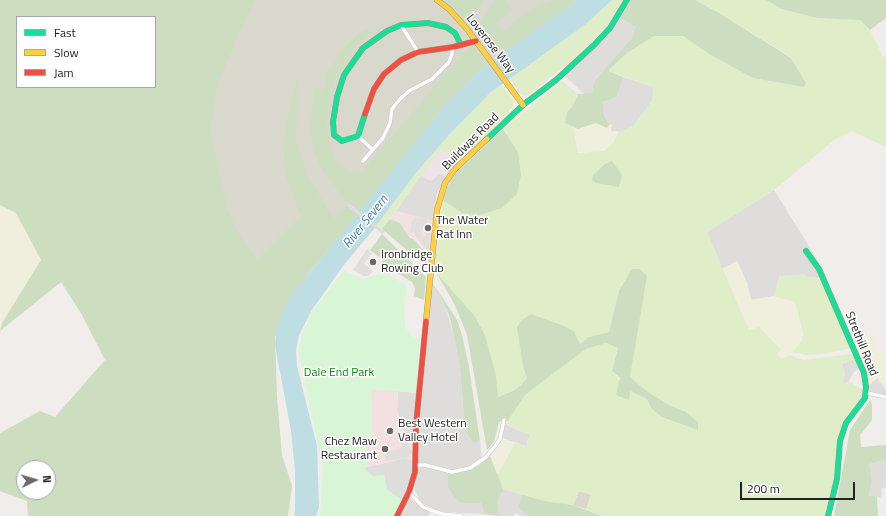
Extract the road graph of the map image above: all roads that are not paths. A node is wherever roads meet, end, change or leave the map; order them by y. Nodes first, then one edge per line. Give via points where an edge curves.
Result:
1 (437, 0) edge
2 (627, 0) edge
3 (401, 25) junction
4 (476, 41) junction
5 (460, 45) junction
6 (453, 47) junction
7 (418, 52) junction
8 (523, 105) junction
9 (358, 136) junction
10 (373, 150) junction
11 (363, 161) dead end
12 (806, 251) dead end
13 (867, 393) junction
14 (886, 397) edge
15 (502, 422) dead end
16 (416, 465) junction
17 (409, 492) junction
18 (397, 516) edge
19 (462, 516) edge
20 (828, 516) edge

1 - 4 street, Loverose Way via 449,9
2 - 8 street, Buildwas Road via 610,28 594,45 556,80
3 - 5 street via 428,23 446,27 456,33
3 - 7 street
3 - 9 street via 387,30 363,48 344,75 337,97 334,134 342,141
4 - 5 street
4 - 8 street, Loverose Way
5 - 6 street
6 - 7 street
6 - 10 street via 449,62 432,79 409,91 392,109 390,123 383,138
7 - 9 street via 401,60 384,74 374,89
8 - 16 street, Buildwas Road via 455,169 442,191 437,210 423,345 416,425
9 - 10 street
10 - 11 street
12 - 13 street, Strethill Road via 819,269 864,373
13 - 14 street
13 - 20 street, Strethill Road via 844,429 840,441 837,479
15 - 16 street via 500,439 486,457 470,468 452,472
16 - 17 street, Buildwas Road
17 - 18 street, Buildwas Road
17 - 19 street via 428,509 442,514

